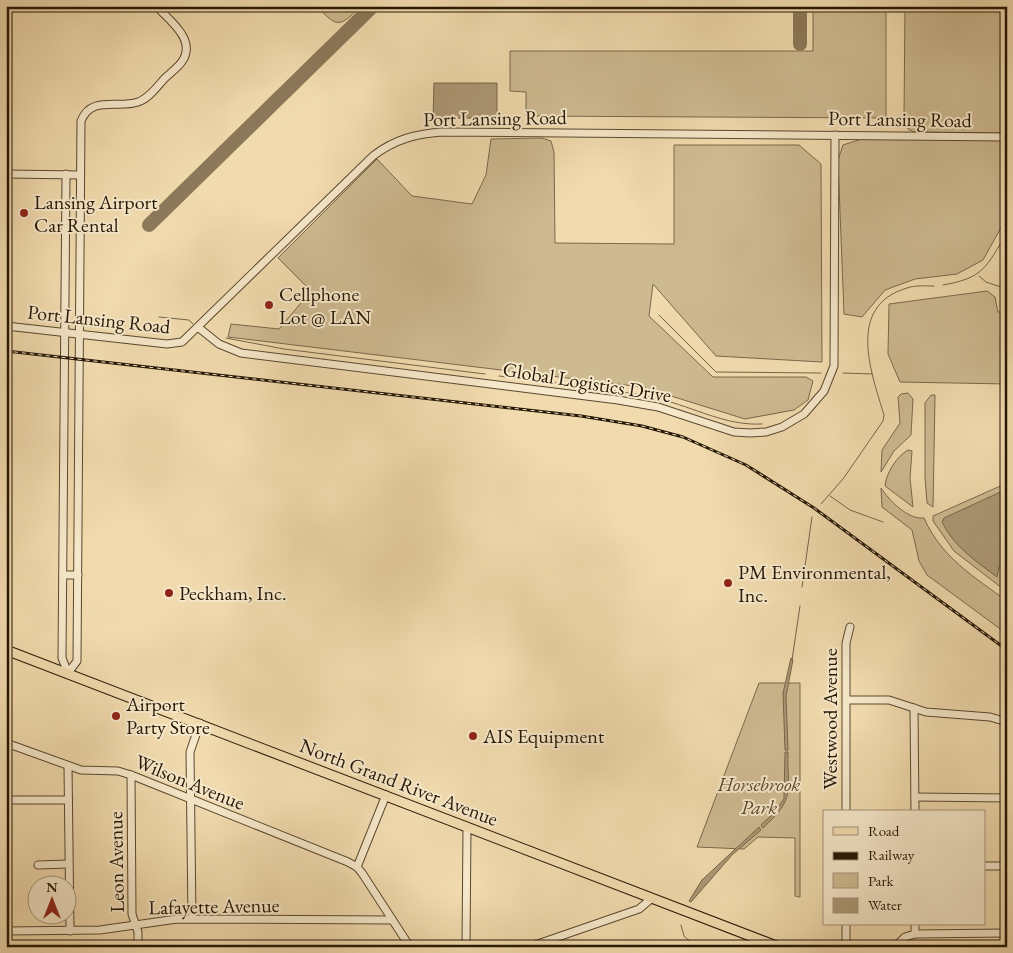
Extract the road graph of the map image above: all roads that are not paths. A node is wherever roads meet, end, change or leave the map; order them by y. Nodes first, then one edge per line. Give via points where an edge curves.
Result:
1 (156, 6) edge
2 (835, 135) junction
3 (1007, 137) edge
4 (6, 174) edge
5 (66, 174) junction
6 (80, 175) junction
7 (65, 246) junction
8 (80, 246) junction
9 (6, 326) edge
10 (199, 328) junction
11 (65, 332) junction
12 (79, 334) junction
13 (64, 384) junction
14 (79, 430) junction
15 (64, 500) junction
16 (78, 500) junction
17 (63, 575) junction
18 (78, 575) junction
19 (850, 627) dead end
20 (6, 650) edge
21 (68, 673) junction
22 (847, 700) junction
23 (914, 708) junction
24 (1007, 722) edge
25 (200, 723) junction
26 (6, 743) edge
27 (68, 766) junction
28 (131, 775) junction
29 (386, 795) junction
30 (914, 797) junction
31 (1007, 798) edge
32 (6, 800) edge
33 (68, 800) junction
34 (191, 801) junction
35 (846, 810) edge
36 (915, 810) edge
37 (467, 827) junction
38 (68, 864) junction
39 (38, 865) dead end
40 (986, 866) edge
41 (1007, 866) edge
42 (357, 867) junction
43 (652, 898) junction
44 (192, 919) junction
45 (392, 920) junction
46 (134, 924) junction
47 (846, 926) edge
48 (915, 926) edge
49 (6, 930) edge
50 (70, 931) junction
51 (915, 934) junction
52 (1007, 934) edge
53 (534, 946) edge
54 (138, 947) edge
55 (410, 947) edge
56 (466, 947) edge
57 (779, 947) edge
58 (846, 947) edge
59 (895, 947) edge

1 - 6 street via 184,37 186,50 183,61 141,102 99,104 86,111 81,127
2 - 3 street, Port Lansing Road
2 - 10 street, Port Lansing Road via 442,132 408,137 374,156
2 - 10 street, Global Logistics Drive via 836,355 830,380 817,402 782,428 766,432 734,432 684,414 628,401 241,353 219,344
4 - 5 street
5 - 6 street
5 - 7 street
6 - 8 street
7 - 8 street
7 - 11 street
8 - 12 street
9 - 11 street, Port Lansing Road
10 - 12 street, Port Lansing Road via 176,344
11 - 12 street, Port Lansing Road
11 - 13 street
12 - 14 street
13 - 14 street via 67,379 74,379 75,419
13 - 15 street
14 - 16 street
15 - 16 street
15 - 17 street
16 - 18 street
17 - 18 street
17 - 21 street via 62,658
18 - 21 street via 77,661
19 - 22 street, Westwood Avenue via 846,643
20 - 21 main road, North Grand River Avenue
21 - 25 main road, North Grand River Avenue
22 - 23 street via 889,700
22 - 35 street, Westwood Avenue
23 - 24 street
23 - 30 street
25 - 29 main road, North Grand River Avenue
25 - 34 street via 190,748
26 - 27 street, Wilson Avenue
27 - 28 street, Wilson Avenue via 88,772 113,770
27 - 33 street
28 - 34 street, Wilson Avenue
28 - 46 street, Leon Avenue
29 - 37 main road, North Grand River Avenue
29 - 42 street
30 - 31 street
30 - 36 street
32 - 33 street
33 - 38 street
34 - 42 street, Wilson Avenue
34 - 44 street
37 - 43 main road, North Grand River Avenue
37 - 56 street
38 - 39 street
38 - 50 street
40 - 41 street
42 - 45 street
43 - 53 street via 639,909
43 - 57 main road, North Grand River Avenue
44 - 45 street, Lafayette Avenue
44 - 46 street, Lafayette Avenue
45 - 55 street
46 - 50 street, Lafayette Avenue
46 - 54 street, Leon Avenue via 138,932
47 - 58 street
48 - 51 street
49 - 50 street, Lafayette Avenue
51 - 52 street
51 - 59 street via 905,937

